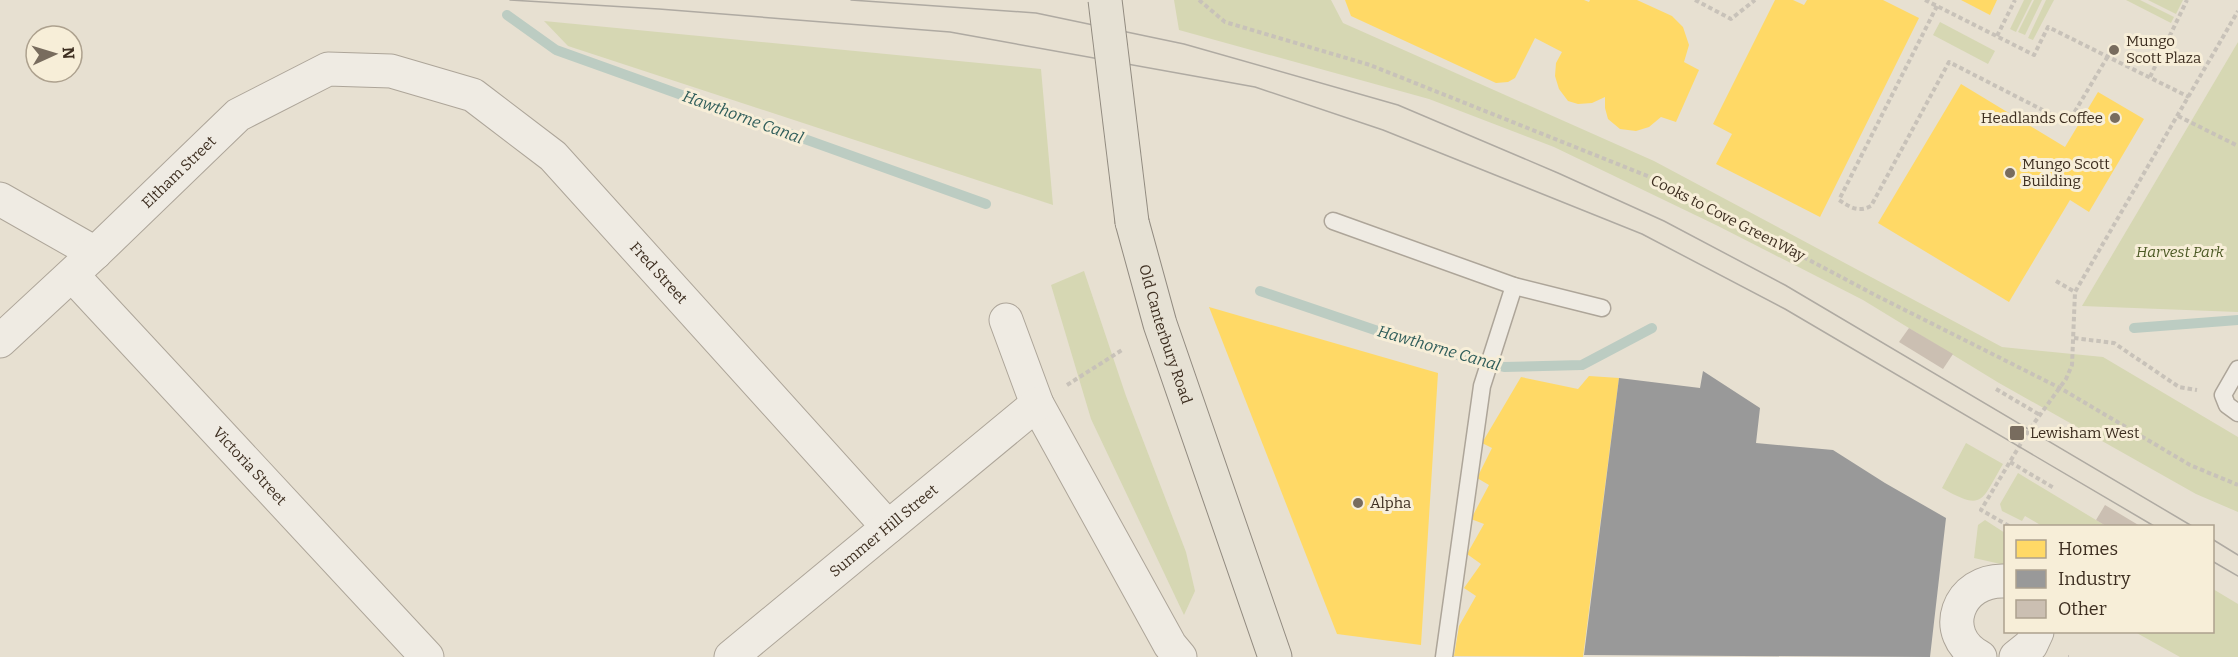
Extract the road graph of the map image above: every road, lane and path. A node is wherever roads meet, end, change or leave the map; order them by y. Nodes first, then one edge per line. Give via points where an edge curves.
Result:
1 (1105, 0) edge
2 (1198, 0) edge
3 (1695, 0) edge
4 (1755, 0) edge
5 (1925, 0) edge
6 (2015, 0) edge
7 (2187, 0) edge
8 (1937, 6) junction
9 (2238, 11) edge
10 (1997, 36) junction
11 (2108, 56) junction
12 (391, 71) joint
13 (2150, 77) junction
14 (2189, 97) junction
15 (2178, 116) junction
16 (2238, 146) edge
17 (0, 199) edge
18 (1334, 221) dead end
19 (84, 264) junction
20 (2056, 281) dead end
21 (1514, 286) junction
22 (2076, 292) junction
23 (1602, 308) dead end
24 (1006, 320) dead end
25 (2074, 338) junction
26 (0, 341) edge
27 (1122, 350) dead end
28 (2238, 369) edge
29 (2180, 387) dead end
30 (2060, 388) junction
31 (1996, 389) dead end
32 (1037, 404) junction
33 (2238, 413) edge
34 (2040, 415) junction
35 (2010, 462) junction
36 (2238, 485) edge
37 (2054, 488) dead end
38 (2007, 525) edge
39 (888, 527) junction
40 (2004, 581) edge
41 (2037, 633) edge
42 (1974, 656) edge
43 (427, 657) edge
44 (731, 657) edge
45 (1180, 657) edge
46 (1275, 657) edge
47 (1444, 657) edge
48 (2016, 657) edge

1 - 46 main road, Old Canterbury Road, bridge via 1132,222 1160,324
2 - 30 path, Cooks to Cove GreenWay via 1225,22 1370,65 1660,181
3 - 4 path via 1731,19
5 - 8 path
6 - 10 path
7 - 13 path
8 - 10 path
8 - 11 path via 1839,200 1852,208 1863,210 1870,206 1949,62 2068,123
9 - 14 path
10 - 11 path via 2034,55 2048,27
11 - 13 path
12 - 19 street, Eltham Street via 328,69 238,115
12 - 39 street, Fred Street via 473,95 553,156
13 - 14 path
14 - 15 path
15 - 16 path
15 - 22 path
17 - 19 street, Victoria Street
18 - 21 lane
19 - 26 street, Eltham Street
19 - 43 street, Victoria Street
20 - 22 path
21 - 23 lane
21 - 47 lane via 1482,386
22 - 25 path
24 - 32 street
25 - 29 path via 2114,343
25 - 30 path via 2072,365
27 - 32 path
28 - 33 lane via 2223,394 2227,405
30 - 34 path
30 - 36 path, Cooks to Cove GreenWay via 2190,465
31 - 34 path
32 - 39 street, Summer Hill Street
32 - 45 street
34 - 35 path
35 - 37 path
35 - 38 path via 1981,510
39 - 44 street, Summer Hill Street
40 - 42 street via 1981,584 1962,603 1957,616 1958,630
41 - 48 street via 2031,645

